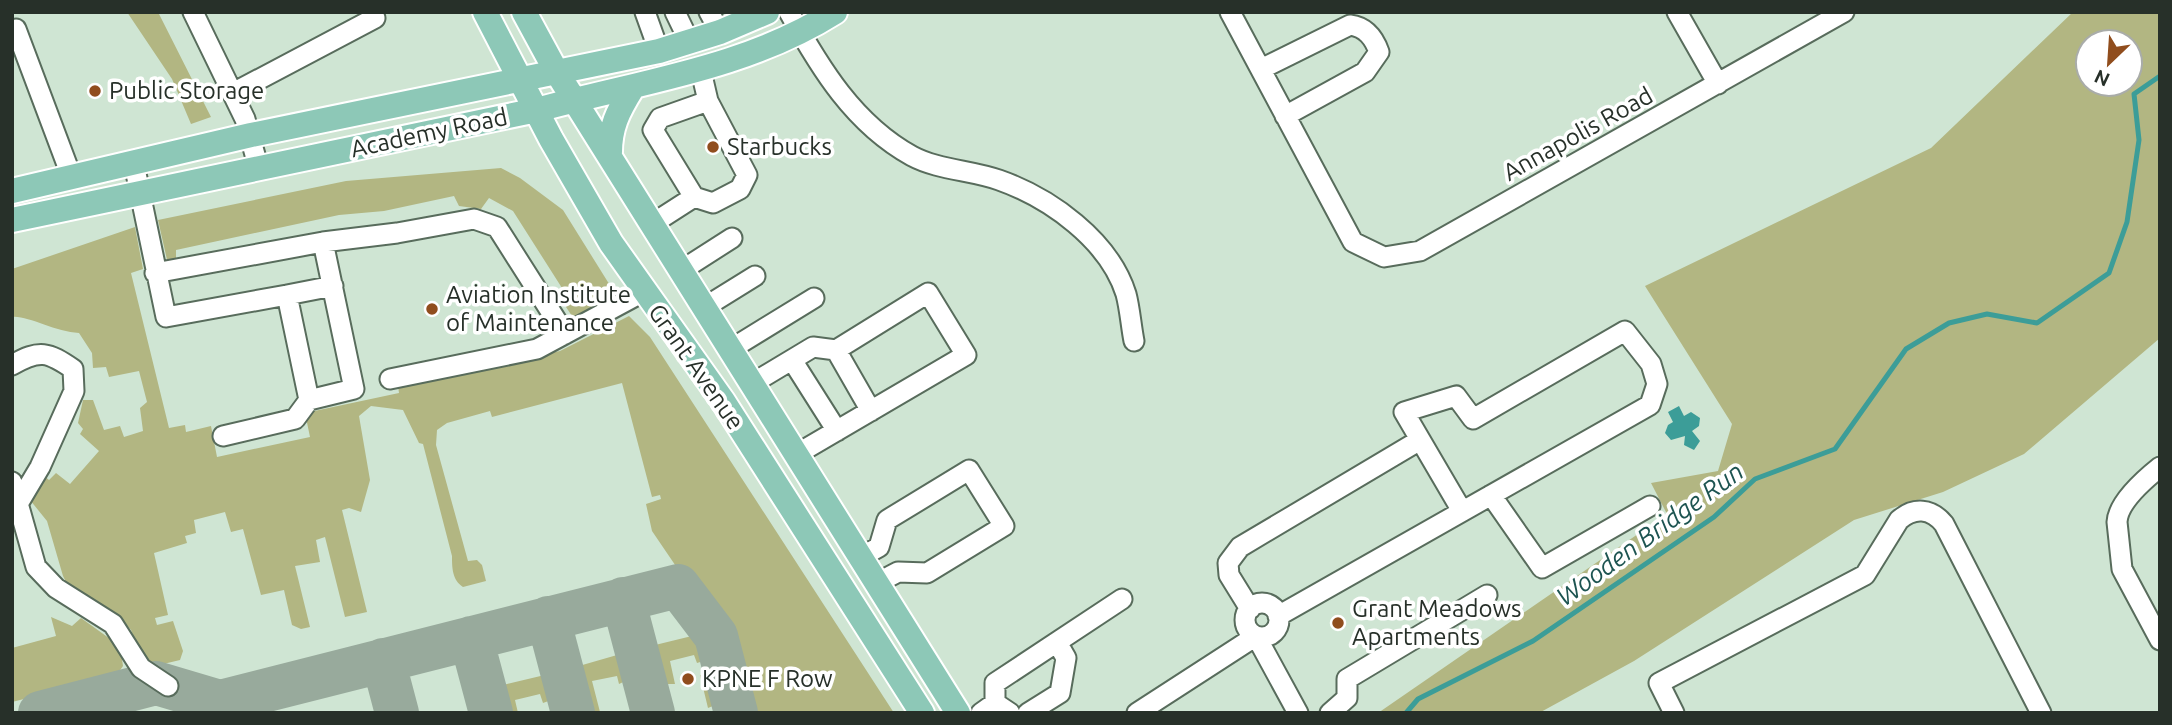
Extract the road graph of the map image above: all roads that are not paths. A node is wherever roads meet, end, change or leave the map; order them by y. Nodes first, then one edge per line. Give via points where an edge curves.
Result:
1 (193, 12) edge
2 (485, 12) edge
3 (524, 12) edge
4 (645, 12) edge
5 (675, 12) edge
6 (767, 12) edge
7 (835, 12) edge
8 (1230, 12) edge
9 (1677, 12) edge
10 (1844, 12) edge
11 (378, 14) edge
12 (714, 22) edge
13 (794, 22) edge
14 (16, 29) dead end
15 (690, 43) junction
16 (659, 51) junction
17 (1261, 69) junction
18 (556, 71) junction
19 (701, 71) junction
20 (522, 80) junction
21 (1718, 83) junction
22 (633, 87) junction
23 (233, 93) junction
24 (574, 100) junction
25 (708, 101) junction
26 (537, 110) junction
27 (1285, 116) junction
28 (251, 135) junction
29 (610, 157) junction
30 (134, 164) junction
31 (259, 169) junction
32 (72, 178) junction
33 (12, 191) edge
34 (142, 193) junction
35 (694, 197) junction
36 (12, 220) edge
37 (653, 224) junction
38 (732, 238) dead end
39 (323, 242) junction
40 (682, 270) junction
41 (155, 273) junction
42 (755, 276) dead end
43 (333, 286) junction
44 (643, 292) junction
45 (287, 295) junction
46 (814, 298) dead end
47 (705, 307) junction
48 (565, 334) junction
49 (1134, 341) dead end
50 (732, 349) junction
51 (836, 351) junction
52 (792, 360) junction
53 (12, 365) edge
54 (390, 379) dead end
55 (753, 383) junction
56 (309, 400) junction
57 (723, 401) junction
58 (871, 411) junction
59 (837, 431) junction
60 (223, 436) dead end
61 (1420, 440) junction
62 (797, 454) junction
63 (2160, 467) edge
64 (768, 472) junction
65 (12, 482) edge
66 (1490, 495) junction
67 (18, 503) junction
68 (1650, 506) dead end
69 (1462, 511) junction
70 (861, 557) junction
71 (877, 583) junction
72 (1487, 595) dead end
73 (1122, 599) dead end
74 (1250, 609) junction
75 (1278, 616) junction
76 (1256, 636) junction
77 (2160, 640) edge
78 (1058, 643) junction
79 (169, 686) dead end
80 (995, 710) edge
81 (922, 713) edge
82 (958, 713) edge
83 (1028, 713) edge
84 (1138, 713) edge
85 (1298, 713) edge
86 (1330, 713) edge
87 (1674, 713) edge
88 (2041, 713) edge

1 - 23 street
2 - 20 main road, Grant Avenue
3 - 18 main road, Grant Avenue
4 - 16 street
5 - 15 street
6 - 12 main road, Academy Road
7 - 13 main road, Academy Road
8 - 17 street, Annapolis Road
9 - 21 street
10 - 21 street, Annapolis Road
11 - 23 street
12 - 15 main road, Academy Road
13 - 19 main road, Academy Road
13 - 49 street via 847,103 881,135 914,157 1023,190 1088,235 1111,263 1126,293
14 - 32 street
15 - 16 main road, Academy Road
16 - 18 main road, Academy Road
17 - 27 street, Annapolis Road
17 - 27 street via 1350,25 1361,26 1375,41 1379,52 1365,72
18 - 20 main road, Academy Road
18 - 24 main road, Grant Avenue
19 - 22 main road, Academy Road
19 - 25 street
20 - 26 main road, Grant Avenue
20 - 28 main road, Academy Road
21 - 27 street, Annapolis Road via 1419,251 1384,257 1353,242
22 - 24 main road, Academy Road
22 - 29 main road via 614,118
23 - 28 street
24 - 26 main road, Academy Road
24 - 29 main road, Grant Avenue
25 - 35 street via 660,118 653,130
25 - 35 street via 747,175 740,188 713,203
26 - 31 main road, Academy Road
26 - 44 main road, Grant Avenue via 581,193
28 - 30 main road, Academy Road
28 - 31 street
29 - 37 main road, Grant Avenue
30 - 32 main road, Academy Road
30 - 34 street
31 - 34 main road, Academy Road
32 - 33 main road, Academy Road
34 - 36 main road, Academy Road
34 - 41 street
35 - 37 street
37 - 40 main road, Grant Avenue
38 - 40 street
39 - 41 street
39 - 43 street
39 - 48 street via 474,219 497,227
40 - 47 main road, Grant Avenue
41 - 45 street via 166,317
42 - 47 street
43 - 45 street
43 - 56 street via 354,389
44 - 48 street
44 - 57 main road, Grant Avenue
45 - 56 street
46 - 50 street
47 - 50 main road, Grant Avenue
48 - 54 street via 537,349
50 - 55 main road, Grant Avenue
51 - 52 street via 813,347
51 - 58 street
51 - 58 street via 928,293 966,355
52 - 55 street
52 - 59 street
53 - 67 street via 32,354 52,355 73,369 75,391
55 - 57 main road
55 - 62 main road, Grant Avenue
56 - 60 street via 295,419
57 - 64 main road, Grant Avenue
58 - 59 street
59 - 62 street
61 - 66 street via 1404,412 1456,396 1473,419 1625,331 1651,364 1657,384 1650,405
61 - 69 street
61 - 74 street via 1240,547 1228,564 1229,575
62 - 64 main road
62 - 70 main road, Grant Avenue
63 - 77 street via 2117,517 2122,569
64 - 81 main road, Grant Avenue
65 - 67 street
66 - 68 street via 1542,568
66 - 69 street
67 - 79 street via 36,567 56,588 113,624 141,668
69 - 75 street
70 - 71 main road, Grant Avenue
70 - 71 street via 878,547 887,520 969,470 1004,526 927,573 898,572
71 - 82 main road, Grant Avenue
72 - 86 street via 1348,679 1347,698
73 - 78 street
74 - 75 street via 1262,603
74 - 76 street via 1247,627
75 - 76 street via 1274,632
76 - 84 street
76 - 85 street
78 - 80 street via 995,683
78 - 83 street via 1066,658 1060,693
87 - 88 street via 1659,683 1865,575 1899,520 1922,511 1944,524

